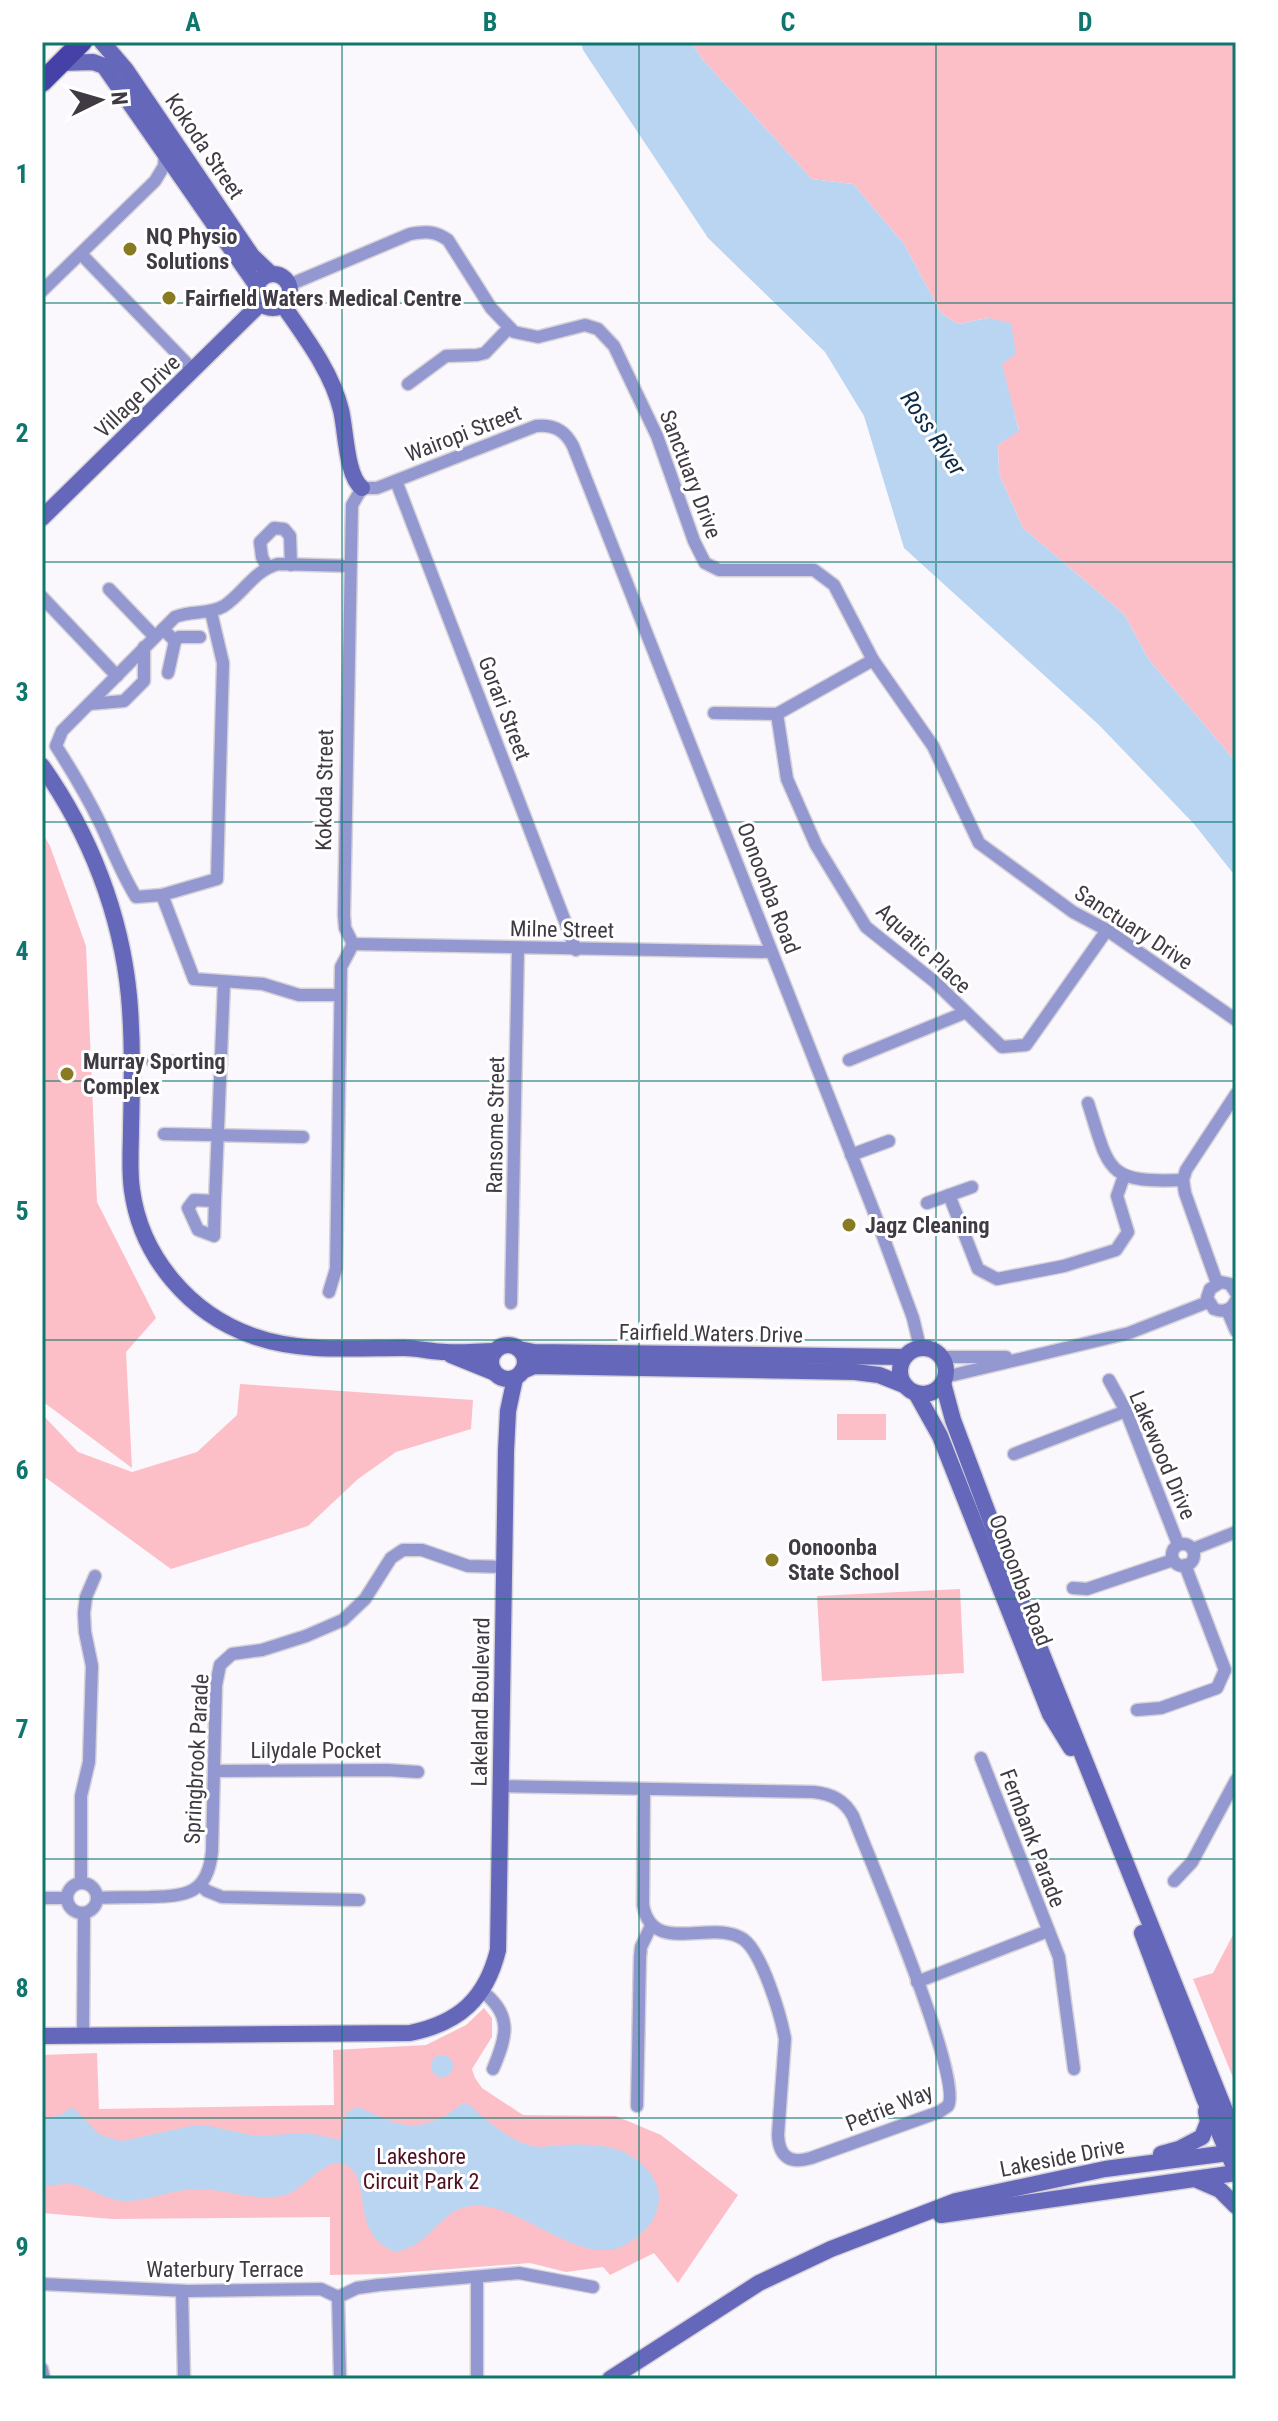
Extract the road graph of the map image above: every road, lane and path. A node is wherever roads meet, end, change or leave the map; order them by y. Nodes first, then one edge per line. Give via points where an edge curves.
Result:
1 (82, 42) edge
2 (102, 42) edge
3 (60, 63) junction
4 (42, 82) edge
5 (165, 153) junction
6 (196, 172) junction
7 (155, 181) junction
8 (204, 208) junction
9 (81, 254) junction
10 (271, 274) junction
11 (289, 285) junction
12 (257, 286) junction
13 (42, 291) edge
14 (261, 303) junction
15 (283, 305) junction
16 (509, 328) junction
17 (194, 371) junction
18 (408, 384) dead end
19 (573, 446) joint
20 (396, 481) junction
21 (362, 488) junction
22 (46, 509) edge
23 (291, 565) junction
24 (350, 566) junction
25 (267, 567) junction
26 (109, 589) dead end
27 (43, 598) edge
28 (211, 612) junction
29 (159, 633) junction
30 (200, 637) dead end
31 (175, 641) junction
32 (144, 647) junction
33 (873, 660) junction
34 (168, 673) dead end
35 (117, 676) junction
36 (89, 704) junction
37 (714, 713) dead end
38 (777, 714) junction
39 (42, 766) edge
40 (162, 895) junction
41 (1107, 930) junction
42 (353, 944) junction
43 (518, 948) junction
44 (576, 950) junction
45 (770, 952) junction
46 (224, 983) junction
47 (340, 995) junction
48 (964, 1013) junction
49 (1236, 1020) edge
50 (849, 1060) dead end
51 (152, 1061) dead end
52 (221, 1064) junction
53 (1236, 1094) edge
54 (1088, 1103) dead end
55 (164, 1134) dead end
56 (218, 1135) junction
57 (303, 1137) dead end
58 (889, 1141) dead end
59 (851, 1155) junction
60 (1124, 1176) junction
61 (1183, 1180) junction
62 (972, 1187) dead end
63 (949, 1195) junction
64 (215, 1201) dead end
65 (927, 1203) dead end
66 (1217, 1283) junction
67 (329, 1292) dead end
68 (1236, 1292) edge
69 (1208, 1302) junction
70 (511, 1303) dead end
71 (1232, 1305) edge
72 (1236, 1331) edge
73 (920, 1347) junction
74 (519, 1349) junction
75 (495, 1351) junction
76 (446, 1352) junction
77 (904, 1357) junction
78 (942, 1357) junction
79 (1020, 1357) junction
80 (507, 1375) junction
81 (944, 1380) junction
82 (1109, 1380) dead end
83 (910, 1389) junction
84 (1126, 1411) junction
85 (1014, 1454) dead end
86 (1236, 1532) edge
87 (1178, 1544) junction
88 (1193, 1549) junction
89 (1179, 1563) junction
90 (504, 1567) junction
91 (95, 1576) dead end
92 (1073, 1588) dead end
93 (1137, 1710) dead end
94 (981, 1758) dead end
95 (214, 1771) junction
96 (418, 1772) dead end
97 (1091, 1780) junction
98 (1236, 1780) edge
99 (501, 1786) junction
100 (644, 1790) junction
101 (1113, 1835) junction
102 (1174, 1881) dead end
103 (81, 1882) junction
104 (200, 1885) junction
105 (42, 1898) edge
106 (66, 1898) junction
107 (97, 1898) junction
108 (359, 1900) dead end
109 (84, 1913) junction
110 (651, 1926) junction
111 (1048, 1931) junction
112 (917, 1982) junction
113 (482, 1991) junction
114 (83, 2035) junction
115 (42, 2036) edge
116 (1197, 2042) junction
117 (493, 2069) dead end
118 (1074, 2069) dead end
119 (1204, 2098) junction
120 (637, 2106) dead end
121 (1236, 2108) edge
122 (1236, 2138) edge
123 (1232, 2153) edge
124 (1105, 2169) junction
125 (1236, 2172) edge
126 (1192, 2178) junction
127 (1236, 2206) edge
128 (900, 2223) junction
129 (477, 2277) junction
130 (42, 2284) edge
131 (593, 2287) dead end
132 (182, 2291) junction
133 (42, 2292) edge
134 (338, 2297) junction
135 (42, 2369) edge
136 (44, 2379) edge
137 (184, 2379) edge
138 (340, 2379) edge
139 (477, 2379) edge
140 (610, 2379) edge

1 - 3 main road
2 - 6 street, Kokoda Street
3 - 4 main road
3 - 5 street, Kokoda Street via 104,66
5 - 7 street
5 - 8 street, Kokoda Street
6 - 8 street
6 - 10 street, Kokoda Street via 252,256
7 - 8 street via 178,181
7 - 9 street
8 - 12 street, Kokoda Street
9 - 13 street
9 - 17 street
10 - 11 street via 282,276
10 - 12 street
11 - 15 street via 290,296
11 - 16 street via 410,234 437,233 457,251
12 - 14 street
14 - 15 street
14 - 17 street, Village Drive
15 - 21 street via 335,391 353,479
16 - 18 street via 485,353 446,356
16 - 33 street, Sanctuary Drive via 538,337 585,325 598,329 614,346 657,436 705,563 719,570 814,570 834,585
17 - 22 street, Village Drive
19 - 20 street, Wairopi Street via 553,426 536,426
19 - 45 street, Oonoonba Road
20 - 21 street, Wairopi Street
20 - 44 street, Gorari Street
21 - 24 street, Kokoda Street via 352,505
23 - 24 street
23 - 25 street
23 - 25 street via 290,536 274,528 260,542
24 - 42 street, Kokoda Street via 344,915
25 - 28 street
26 - 29 street
27 - 35 street
28 - 29 street via 179,615
28 - 40 street via 223,663 217,879
29 - 31 street
29 - 32 street
30 - 31 street
31 - 34 street
32 - 35 street
32 - 36 street via 144,681 124,701
33 - 38 street
33 - 41 street, Sanctuary Drive via 933,746 979,843 1073,912
35 - 36 street
36 - 40 street via 62,731 56,746 136,897
37 - 38 street
38 - 48 street, Aquatic Place via 787,779 816,845 866,927 935,982
39 - 76 street, Fairfield Waters Drive via 78,824 112,909 123,956 132,1046 132,1190 144,1236 158,1260 186,1296 228,1326 255,1337 294,1345
40 - 46 street via 194,979
41 - 48 street, Aquatic Place via 1026,1045 1002,1047
41 - 49 street, Sanctuary Drive
42 - 43 street, Milne Street
42 - 47 street via 342,962
43 - 44 street, Milne Street
43 - 70 street, Ransome Street
44 - 45 street, Milne Street
45 - 59 street, Oonoonba Road
46 - 47 street via 263,984 299,995
46 - 52 street
47 - 67 street via 336,1269
48 - 50 street
51 - 52 street
52 - 56 street
53 - 61 street
54 - 60 street via 1107,1162
55 - 56 street
56 - 57 street
56 - 64 street
58 - 59 street
59 - 73 street, Oonoonba Road
60 - 61 street
60 - 63 street via 1117,1196 1128,1232 1116,1250 997,1279 978,1269
61 - 66 street
62 - 63 street
63 - 65 street
66 - 68 street via 1226,1282
66 - 69 street
69 - 71 street via 1214,1309
69 - 79 street via 1129,1333
71 - 72 street
73 - 77 street
73 - 78 street
74 - 75 street, Fairfield Waters Drive via 509,1345
74 - 77 street, Fairfield Waters Drive
74 - 80 street via 524,1357
75 - 76 street, Fairfield Waters Drive
75 - 80 street via 490,1361
76 - 80 street, Fairfield Waters Drive
77 - 83 street via 899,1371
78 - 79 street
78 - 81 street
79 - 81 street
80 - 83 street, Fairfield Waters Drive via 534,1366 855,1372 879,1375
80 - 90 street, Lakeland Boulevard
81 - 83 street via 931,1393
81 - 97 street, Oonoonba Road via 953,1420
82 - 84 street, Lakewood Drive
83 - 97 street, Oonoonba Road via 940,1436 1050,1714
84 - 85 street
84 - 87 street, Lakewood Drive
86 - 88 street
87 - 88 street
87 - 89 street via 1173,1549
88 - 89 street via 1192,1561
89 - 92 street via 1087,1589
89 - 93 street via 1225,1670 1217,1688 1161,1708
90 - 95 street, Springbrook Parade via 468,1566 422,1550 403,1550 343,1620 226,1658 217,1674
90 - 99 street, Lakeland Boulevard
91 - 103 street via 84,1613 92,1666 89,1762 81,1796
94 - 111 street, Fernbank Parade
95 - 96 street, Lilydale Pocket
95 - 104 street, Springbrook Parade via 211,1865
97 - 101 street, Oonoonba Road
98 - 102 street via 1192,1862
99 - 100 street, Petrie Way
99 - 113 street, Lakeland Boulevard via 498,1950
100 - 110 street via 643,1905
100 - 112 street, Petrie Way via 814,1792 842,1801 853,1816
101 - 116 street, Oonoonba Road
101 - 119 street, Oonoonba Road
103 - 106 street
103 - 107 street via 94,1888
104 - 107 street via 177,1896
104 - 108 street via 222,1897
105 - 106 street
106 - 109 street via 70,1907
107 - 109 street
109 - 114 street
110 - 112 street, Petrie Way via 668,1932 730,1933 751,1946 783,2025 778,2145 795,2162 950,2104 943,2051
110 - 120 street via 640,1957
111 - 112 street, Fernbank Parade
111 - 118 street, Fernbank Parade via 1062,1970
113 - 114 street, Lakeland Boulevard via 453,2020 410,2033
113 - 117 street via 497,2003 503,2017 501,2050
114 - 115 street, Lakeland Boulevard
116 - 121 street
116 - 122 street, Oonoonba Road
119 - 123 street, Oonoonba Road
119 - 124 street via 1208,2122 1202,2137 1179,2149
123 - 124 street, Lakeside Drive
123 - 125 street, Oonoonba Road
124 - 128 street, Lakeside Drive via 956,2201
125 - 126 street, Lakeside Drive
126 - 127 street via 1220,2190
126 - 128 street, Lakeside Drive
128 - 140 street, Lakeside Drive via 759,2283
129 - 131 street, Waterbury Terrace via 530,2273
129 - 134 street, Waterbury Terrace via 357,2288
129 - 139 street
130 - 132 street, Waterbury Terrace
130 - 133 street
132 - 134 street, Waterbury Terrace via 321,2289
132 - 137 street
134 - 138 street
135 - 136 street

